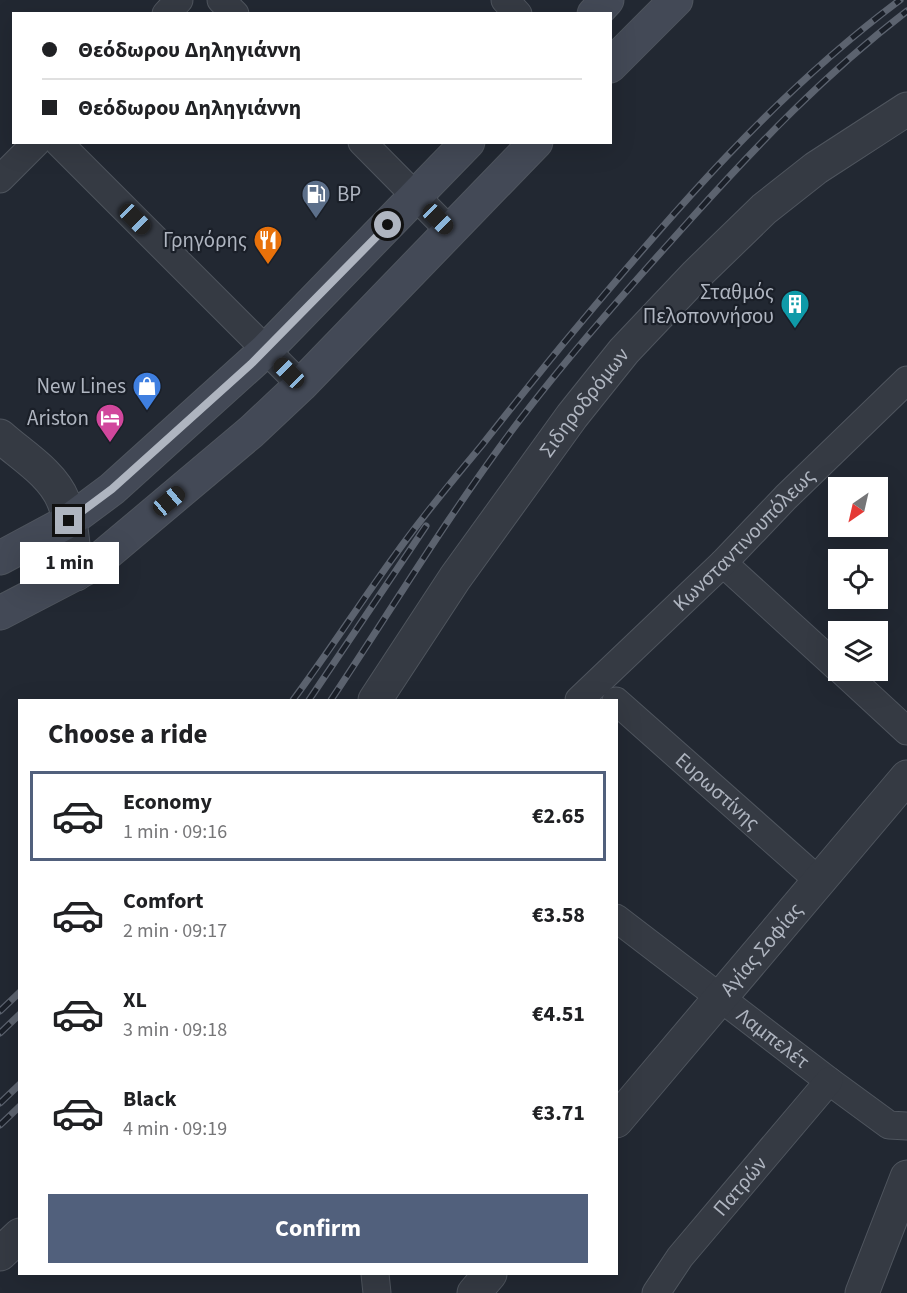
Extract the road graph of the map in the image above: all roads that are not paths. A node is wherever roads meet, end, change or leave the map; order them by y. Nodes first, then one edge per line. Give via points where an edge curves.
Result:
1 (179, 0) edge
2 (221, 0) edge
3 (505, 0) edge
4 (607, 0) edge
5 (676, 0) edge
6 (168, 12) edge
7 (233, 12) edge
8 (516, 12) edge
9 (596, 12) edge
10 (612, 64) edge
11 (907, 109) edge
12 (35, 144) edge
13 (60, 144) edge
14 (364, 144) edge
15 (466, 144) edge
16 (534, 144) edge
17 (0, 179) edge
18 (416, 196) junction
19 (450, 231) junction
20 (266, 350) junction
21 (907, 380) edge
22 (301, 385) junction
23 (0, 436) edge
24 (69, 521) junction
25 (0, 558) edge
26 (723, 563) junction
27 (76, 574) junction
28 (0, 613) edge
29 (828, 658) edge
30 (853, 681) edge
31 (602, 696) edge
32 (376, 699) edge
33 (618, 710) edge
34 (907, 731) edge
35 (907, 777) edge
36 (819, 881) junction
37 (618, 920) edge
38 (719, 998) junction
39 (829, 1082) junction
40 (618, 1119) edge
41 (907, 1126) edge
42 (907, 1177) edge
43 (18, 1237) edge
44 (0, 1254) edge
45 (375, 1275) edge
46 (489, 1275) edge
47 (377, 1293) edge
48 (474, 1293) edge
49 (656, 1293) edge
50 (862, 1293) edge

1 - 6 street
2 - 7 street
3 - 8 street
4 - 9 main road
5 - 10 main road
11 - 32 street, Σιδηροδρόμων via 816,168 764,209 631,344 572,416 455,578
12 - 17 street
13 - 20 street
14 - 18 street
15 - 18 main road
16 - 19 main road
18 - 19 street
18 - 20 main road
19 - 22 main road
20 - 22 street
20 - 24 main road via 112,489
21 - 26 street, Κωνσταντινουπόλεως
22 - 27 main road via 104,556
23 - 24 street via 49,478 62,497
24 - 25 main road
24 - 27 street
26 - 29 street
26 - 31 street, Κωνσταντινουπόλεως
27 - 28 main road
30 - 34 street
33 - 36 street, Ευρωστίνης
35 - 36 street, Αγίας Σοφίας
36 - 38 street, Αγίας Σοφίας
37 - 38 street, Λαμπελέτ
38 - 39 street, Λαμπελέτ
38 - 40 street, Αγίας Σοφίας
39 - 41 street, Λαμπελέτ via 889,1125
39 - 49 street, Πατρών via 680,1257
42 - 50 street
43 - 44 street
45 - 47 street
46 - 48 street

